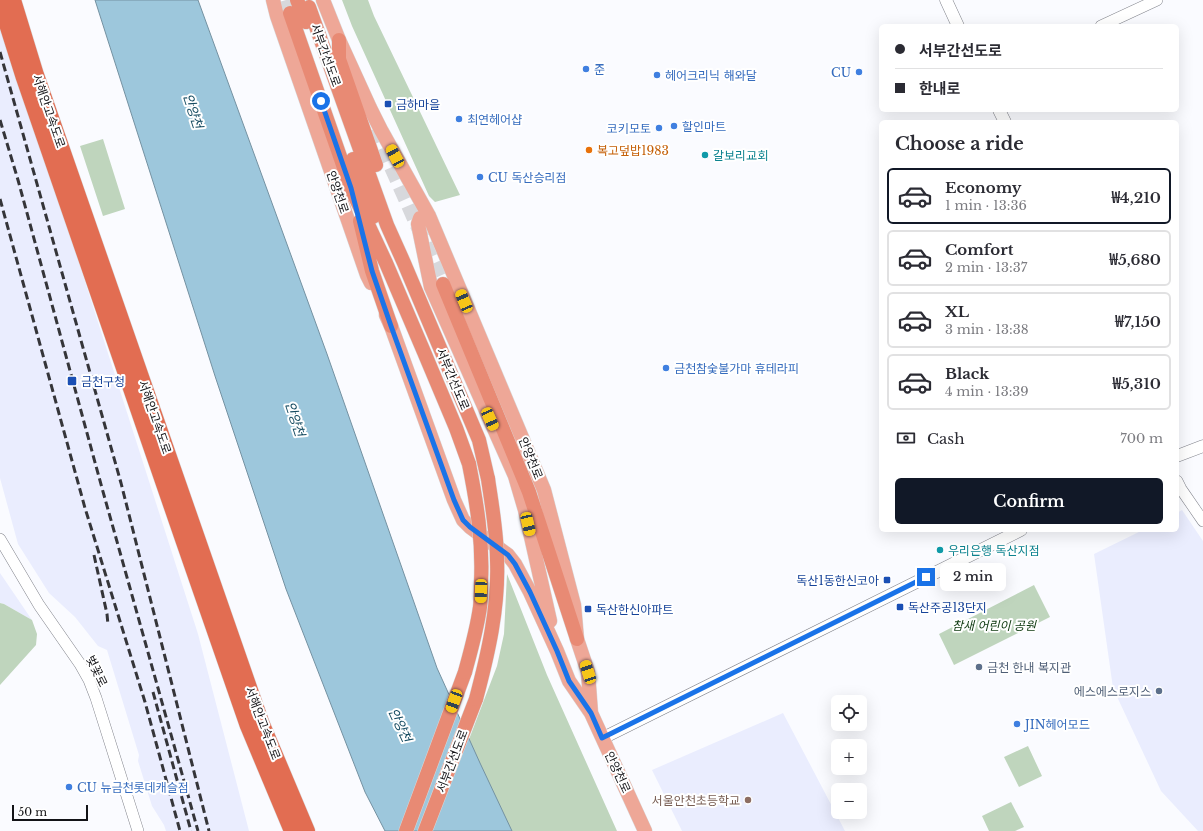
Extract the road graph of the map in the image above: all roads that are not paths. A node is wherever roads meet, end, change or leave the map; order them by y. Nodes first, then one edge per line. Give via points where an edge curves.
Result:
1 (13, 0) edge
2 (273, 0) edge
3 (323, 0) edge
4 (946, 0) edge
5 (1157, 0) edge
6 (0, 2) edge
7 (303, 3) edge
8 (290, 13) tunnel mouth
9 (957, 24) edge
10 (1105, 24) edge
11 (339, 40) junction
12 (351, 188) junction
13 (429, 216) junction
14 (404, 263) junction
15 (386, 264) junction
16 (443, 284) tunnel mouth
17 (391, 326) junction
18 (1203, 446) edge
19 (1179, 455) edge
20 (1179, 486) edge
21 (1203, 521) edge
22 (1017, 532) edge
23 (0, 539) edge
24 (578, 639) junction
25 (557, 651) junction
26 (591, 713) junction
27 (255, 724) junction
28 (602, 738) junction
29 (138, 831) edge
30 (292, 831) edge
31 (307, 831) edge
32 (406, 831) edge
33 (425, 831) edge
34 (645, 831) edge

1 - 27 highway, 서해안고속도로
2 - 17 main road, 안양천로 via 367,275
3 - 11 main road, 안양천로
4 - 9 main road
5 - 10 street
6 - 27 highway, 서해안고속도로 via 173,512
7 - 14 highway, 서부간선도로 via 387,225
7 - 15 highway via 372,213
8 - 12 highway, 서부간선도로
11 - 13 main road, 안양천로 via 381,130
11 - 14 highway via 339,59 394,218
12 - 15 highway, 서부간선도로
12 - 17 highway via 372,271
13 - 24 main road, 안양천로 via 544,490 574,605
13 - 25 main road via 420,218 418,224 431,287 515,476
14 - 33 highway, 서부간선도로, bridge via 479,440 488,478 498,562 492,633 487,659 476,699
15 - 32 highway, 서부간선도로, bridge via 469,464 476,496 482,563 480,605 465,672
16 - 24 highway via 529,492
17 - 25 main road, 안양천로 via 463,520 508,555 515,564
18 - 19 main road
20 - 21 street
22 - 28 main road
23 - 29 street, 벚꽃로 via 39,605 89,680
24 - 26 main road, 안양천로 via 588,672
25 - 26 main road, 안양천로 via 569,681
26 - 28 main road, 안양천로
27 - 30 highway, 서해안고속도로
27 - 31 highway, 서해안고속도로
28 - 34 main road, 안양천로

